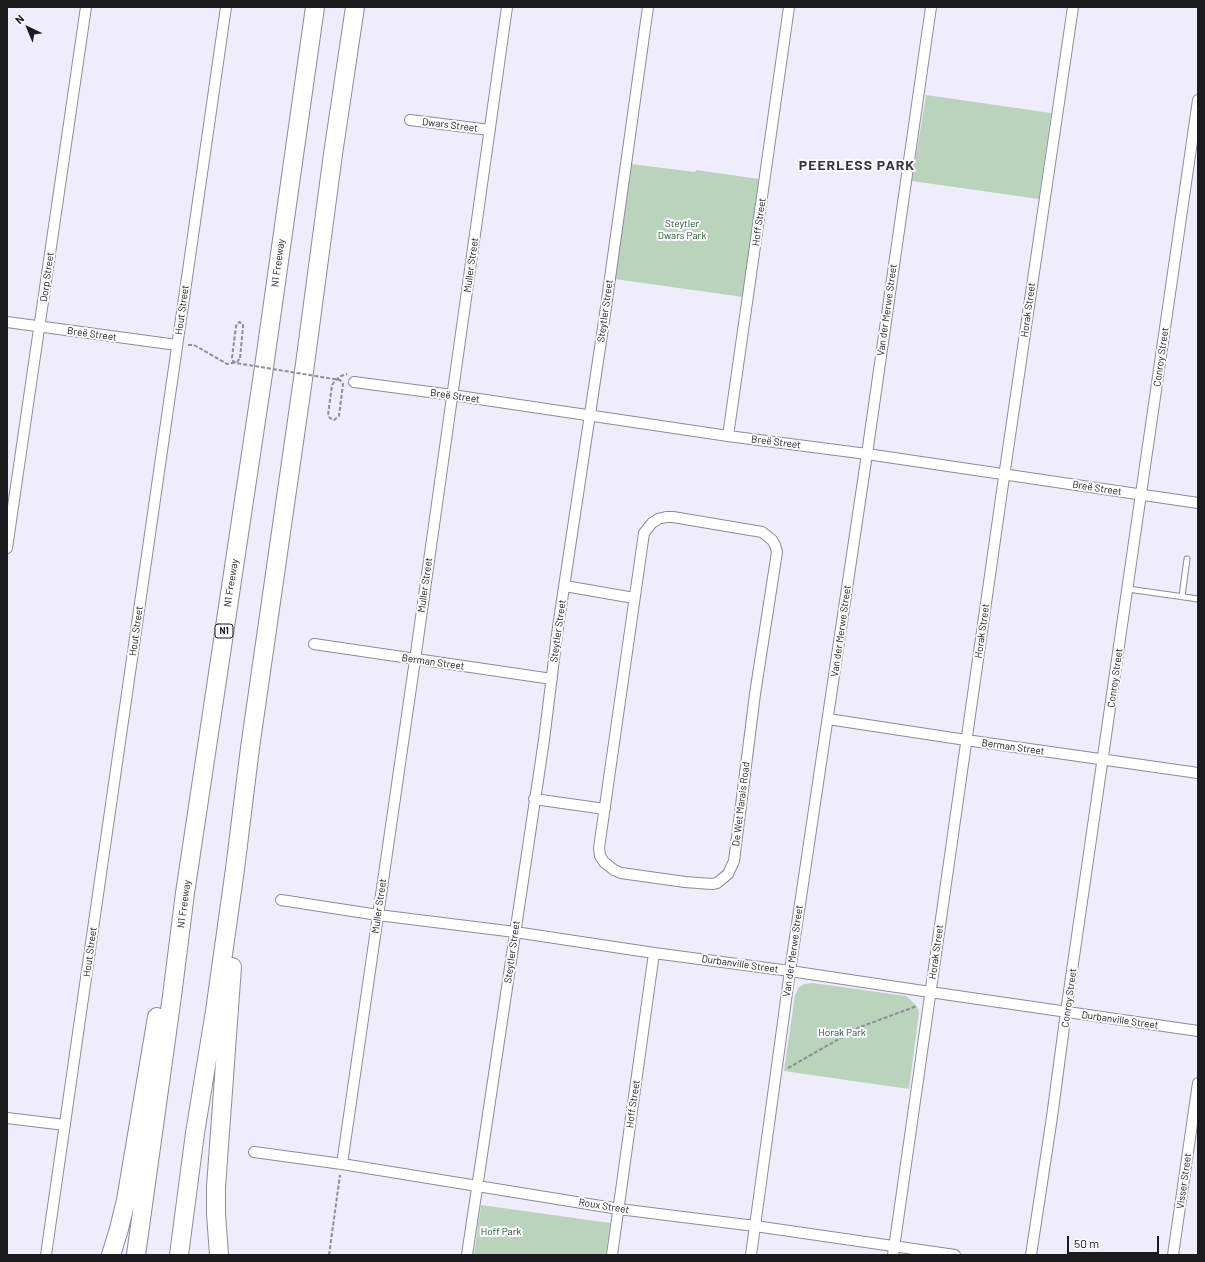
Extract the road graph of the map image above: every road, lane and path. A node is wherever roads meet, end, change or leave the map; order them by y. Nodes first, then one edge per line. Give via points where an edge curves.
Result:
1 (86, 7) edge
2 (226, 7) edge
3 (315, 7) edge
4 (355, 7) edge
5 (507, 7) edge
6 (648, 7) edge
7 (789, 7) edge
8 (931, 7) edge
9 (1073, 7) edge
10 (1198, 100) edge
11 (410, 120) dead end
12 (490, 130) junction
13 (7, 322) edge
14 (39, 327) junction
15 (177, 345) junction
16 (354, 382) dead end
17 (332, 385) dead end
18 (452, 395) junction
19 (590, 416) junction
20 (728, 436) junction
21 (867, 454) junction
22 (1004, 475) junction
23 (1142, 495) junction
24 (1198, 504) edge
25 (7, 548) edge
26 (1187, 559) dead end
27 (565, 586) junction
28 (1128, 589) junction
29 (1182, 596) junction
30 (634, 598) junction
31 (1198, 599) edge
32 (314, 644) dead end
33 (415, 660) junction
34 (552, 679) junction
35 (828, 719) junction
36 (966, 740) junction
37 (1103, 760) junction
38 (1198, 773) edge
39 (534, 799) junction
40 (605, 809) junction
41 (235, 869) junction
42 (184, 894) junction
43 (281, 900) dead end
44 (378, 915) junction
45 (514, 932) junction
46 (654, 953) junction
47 (790, 971) junction
48 (929, 997) junction
49 (1066, 1012) junction
50 (1198, 1031) edge
51 (776, 1075) junction
52 (1198, 1083) edge
53 (7, 1118) edge
54 (65, 1126) junction
55 (254, 1152) dead end
56 (342, 1164) junction
57 (478, 1185) junction
58 (619, 1209) junction
59 (755, 1226) junction
60 (894, 1251) edge
61 (46, 1255) edge
62 (111, 1255) edge
63 (136, 1255) edge
64 (179, 1255) edge
65 (219, 1255) edge
66 (329, 1255) edge
67 (467, 1255) edge
68 (612, 1255) edge
69 (751, 1255) edge
70 (955, 1255) edge
71 (1032, 1255) edge
72 (1173, 1255) edge

1 - 14 street, Dorp Street
2 - 15 street, Hout Street
3 - 42 highway, N1 Freeway / N1 via 263,374
4 - 41 highway
5 - 12 street, Muller Street
6 - 19 street, Steytler Street
7 - 20 street, Hoff Street
8 - 21 street, Van der Merwe Street
9 - 22 street, Horak Street
10 - 23 street, Conroy Street
11 - 12 street, Dwars Street
12 - 18 street, Muller Street
13 - 14 street, Breë Street
14 - 15 street, Breë Street
14 - 25 street, Dorp Street
15 - 17 path, bridge via 194,345 227,364 237,362 240,358 243,327 239,322 236,326 233,361 236,363 340,380 343,384 339,416 334,420 328,415
15 - 54 street, Hout Street
16 - 18 street, Breë Street
18 - 19 street, Breë Street
18 - 33 street, Muller Street
19 - 20 street, Breë Street
19 - 27 street, Steytler Street
20 - 21 street, Breë Street
21 - 22 street, Breë Street
21 - 35 street, Van der Merwe Street
22 - 23 street, Breë Street
22 - 36 street, Horak Street
23 - 24 street, Breë Street
23 - 28 street, Conroy Street
26 - 29 lane
27 - 30 street
27 - 34 street, Steytler Street
28 - 29 lane
28 - 37 street, Conroy Street
29 - 31 lane
30 - 40 street, De Wet Marais Road
30 - 40 street, De Wet Marais Road via 644,533 658,519 673,517 762,532 768,535 775,545 775,566 754,702 734,861 728,874 717,883 700,884 614,870 604,862 599,852
32 - 33 street, Berman Street
33 - 34 street, Berman Street
33 - 44 street, Muller Street
34 - 39 street, Steytler Street
35 - 36 street, Berman Street
35 - 47 street, Van der Merwe Street
36 - 37 street, Berman Street
36 - 48 street, Horak Street
37 - 38 street, Berman Street
37 - 49 street, Conroy Street
39 - 40 street
39 - 45 street, Steytler Street
41 - 64 highway
41 - 65 highway via 236,916 216,1187
42 - 62 highway via 174,922 126,1200
42 - 63 highway, N1 Freeway / N1
43 - 44 street, Durbanville Street
44 - 45 street, Durbanville Street
44 - 56 street, Muller Street
45 - 46 street, Durbanville Street
45 - 57 street, Steytler Street
46 - 47 street, Durbanville Street
46 - 58 street, Hoff Street
47 - 48 street, Durbanville Street
47 - 51 street, Van der Merwe Street
48 - 49 street, Durbanville Street
48 - 51 path via 860,1028
48 - 60 street, Horak Street
49 - 50 street, Durbanville Street
49 - 71 street, Conroy Street
51 - 59 street, Van der Merwe Street
52 - 72 street, Visser Street
53 - 54 street
54 - 61 street, Hout Street
55 - 56 street, Roux Street
56 - 57 street, Roux Street
56 - 66 path
57 - 58 street, Roux Street
57 - 67 street, Steytler Street
58 - 59 street, Roux Street
58 - 68 street, Hoff Street
59 - 60 street, Roux Street
59 - 69 street, Van der Merwe Street
60 - 70 street, Roux Street

